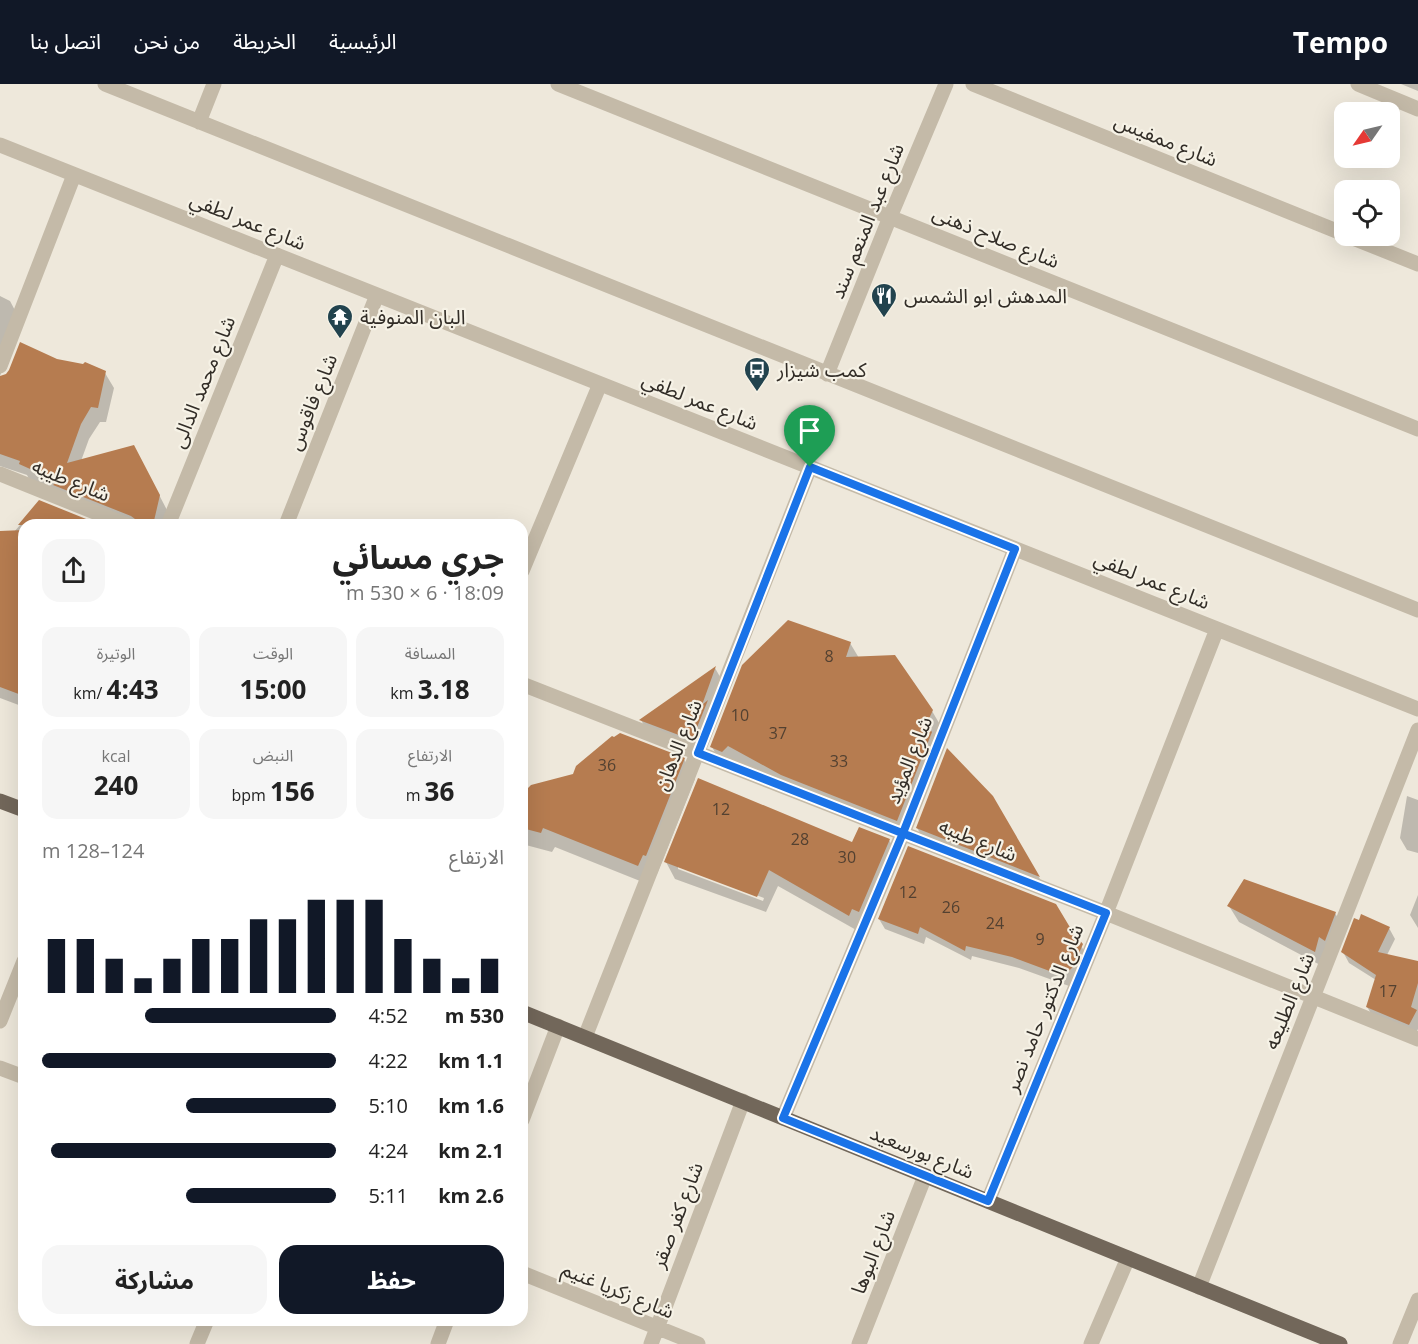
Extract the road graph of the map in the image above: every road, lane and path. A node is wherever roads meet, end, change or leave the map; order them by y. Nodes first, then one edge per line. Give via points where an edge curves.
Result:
1 (105, 84) edge
2 (214, 84) edge
3 (558, 84) edge
4 (946, 84) edge
5 (973, 84) edge
6 (1358, 84) edge
7 (1418, 109) edge
8 (199, 122) junction
9 (0, 145) edge
10 (74, 175) junction
11 (890, 217) junction
12 (1334, 230) edge
13 (1373, 246) edge
14 (277, 255) junction
15 (1418, 264) edge
16 (377, 295) junction
17 (2, 356) edge
18 (827, 374) junction
19 (600, 384) junction
20 (1418, 429) edge
21 (810, 467) junction
22 (0, 474) edge
23 (112, 519) edge
24 (170, 519) edge
25 (288, 519) edge
26 (1015, 549) junction
27 (528, 557) edge
28 (1418, 610) edge
29 (1217, 629) junction
30 (528, 686) edge
31 (1418, 709) edge
32 (1418, 730) edge
33 (698, 753) junction
34 (0, 801) edge
35 (18, 808) edge
36 (903, 833) junction
37 (1106, 913) junction
38 (18, 976) edge
39 (1313, 996) junction
40 (528, 1014) edge
41 (0, 1021) edge
42 (558, 1026) junction
43 (585, 1037) junction
44 (1418, 1039) edge
45 (0, 1068) edge
46 (18, 1075) edge
47 (743, 1101) junction
48 (528, 1104) edge
49 (783, 1118) junction
50 (925, 1176) junction
51 (988, 1201) junction
52 (1128, 1258) junction
53 (528, 1275) edge
54 (1199, 1287) junction
55 (1418, 1300) edge
56 (204, 1326) edge
57 (445, 1326) edge
58 (657, 1329) junction
59 (1321, 1341) edge
60 (197, 1344) edge
61 (438, 1344) edge
62 (651, 1344) edge
63 (698, 1344) edge
64 (859, 1344) edge
65 (1091, 1344) edge
66 (1340, 1344) edge
67 (1400, 1344) edge

1 - 8 street
2 - 8 street
3 - 11 street, شارع صلاح ذهنى
4 - 11 street, شارع عبد المنعم سند
5 - 12 street, شارع ممفيس
6 - 7 street
8 - 18 street
9 - 10 street, شارع عمر لطفي
10 - 14 street, شارع عمر لطفي
10 - 17 street
11 - 18 street, شارع عبد المنعم سند
11 - 20 street, شارع صلاح ذهنى
13 - 15 street, شارع ممفيس
14 - 16 street, شارع عمر لطفي
14 - 24 street, شارع محمد الدالى
16 - 19 street, شارع عمر لطفي
16 - 25 street, شارع فاقوس
18 - 28 street
19 - 21 street, شارع عمر لطفي
19 - 27 street
21 - 26 street, شارع عمر لطفي
21 - 33 street, شارع الدهان
22 - 23 street, شارع طيبه
26 - 29 street, شارع عمر لطفي
26 - 36 street, شارع المؤيد
29 - 31 street, شارع عمر لطفي
29 - 37 street, شارع الدكتور حامد نصر
30 - 33 street, شارع طيبه
32 - 39 street, شارع الطليعه
33 - 36 street, شارع طيبه
33 - 43 street, شارع الدهان
34 - 35 main road
36 - 37 street, شارع طيبه
36 - 49 street, شارع المؤيد
37 - 39 street, شارع طيبه
37 - 51 street, شارع الدكتور حامد نصر
38 - 41 street
39 - 44 street, شارع طيبه
39 - 54 street, شارع الطليعه
40 - 42 main road, شارع بورسعيد
42 - 43 main road, شارع بورسعيد
42 - 48 street
43 - 47 main road, شارع بورسعيد
45 - 46 street
47 - 49 main road, شارع بورسعيد
47 - 58 street, شارع كفر صقر
49 - 50 main road, شارع بورسعيد
50 - 51 main road, شارع بورسعيد
50 - 64 street, شارع البوها
51 - 52 main road, شارع بورسعيد
52 - 54 main road, شارع بورسعيد
52 - 65 street
53 - 58 street, شارع زكريا غنيم
54 - 59 main road, شارع بورسعيد
55 - 67 street
56 - 60 street
57 - 61 street
58 - 62 street, شارع كفر صقر
58 - 63 street, شارع زكريا غنيم
59 - 66 main road, شارع بورسعيد

